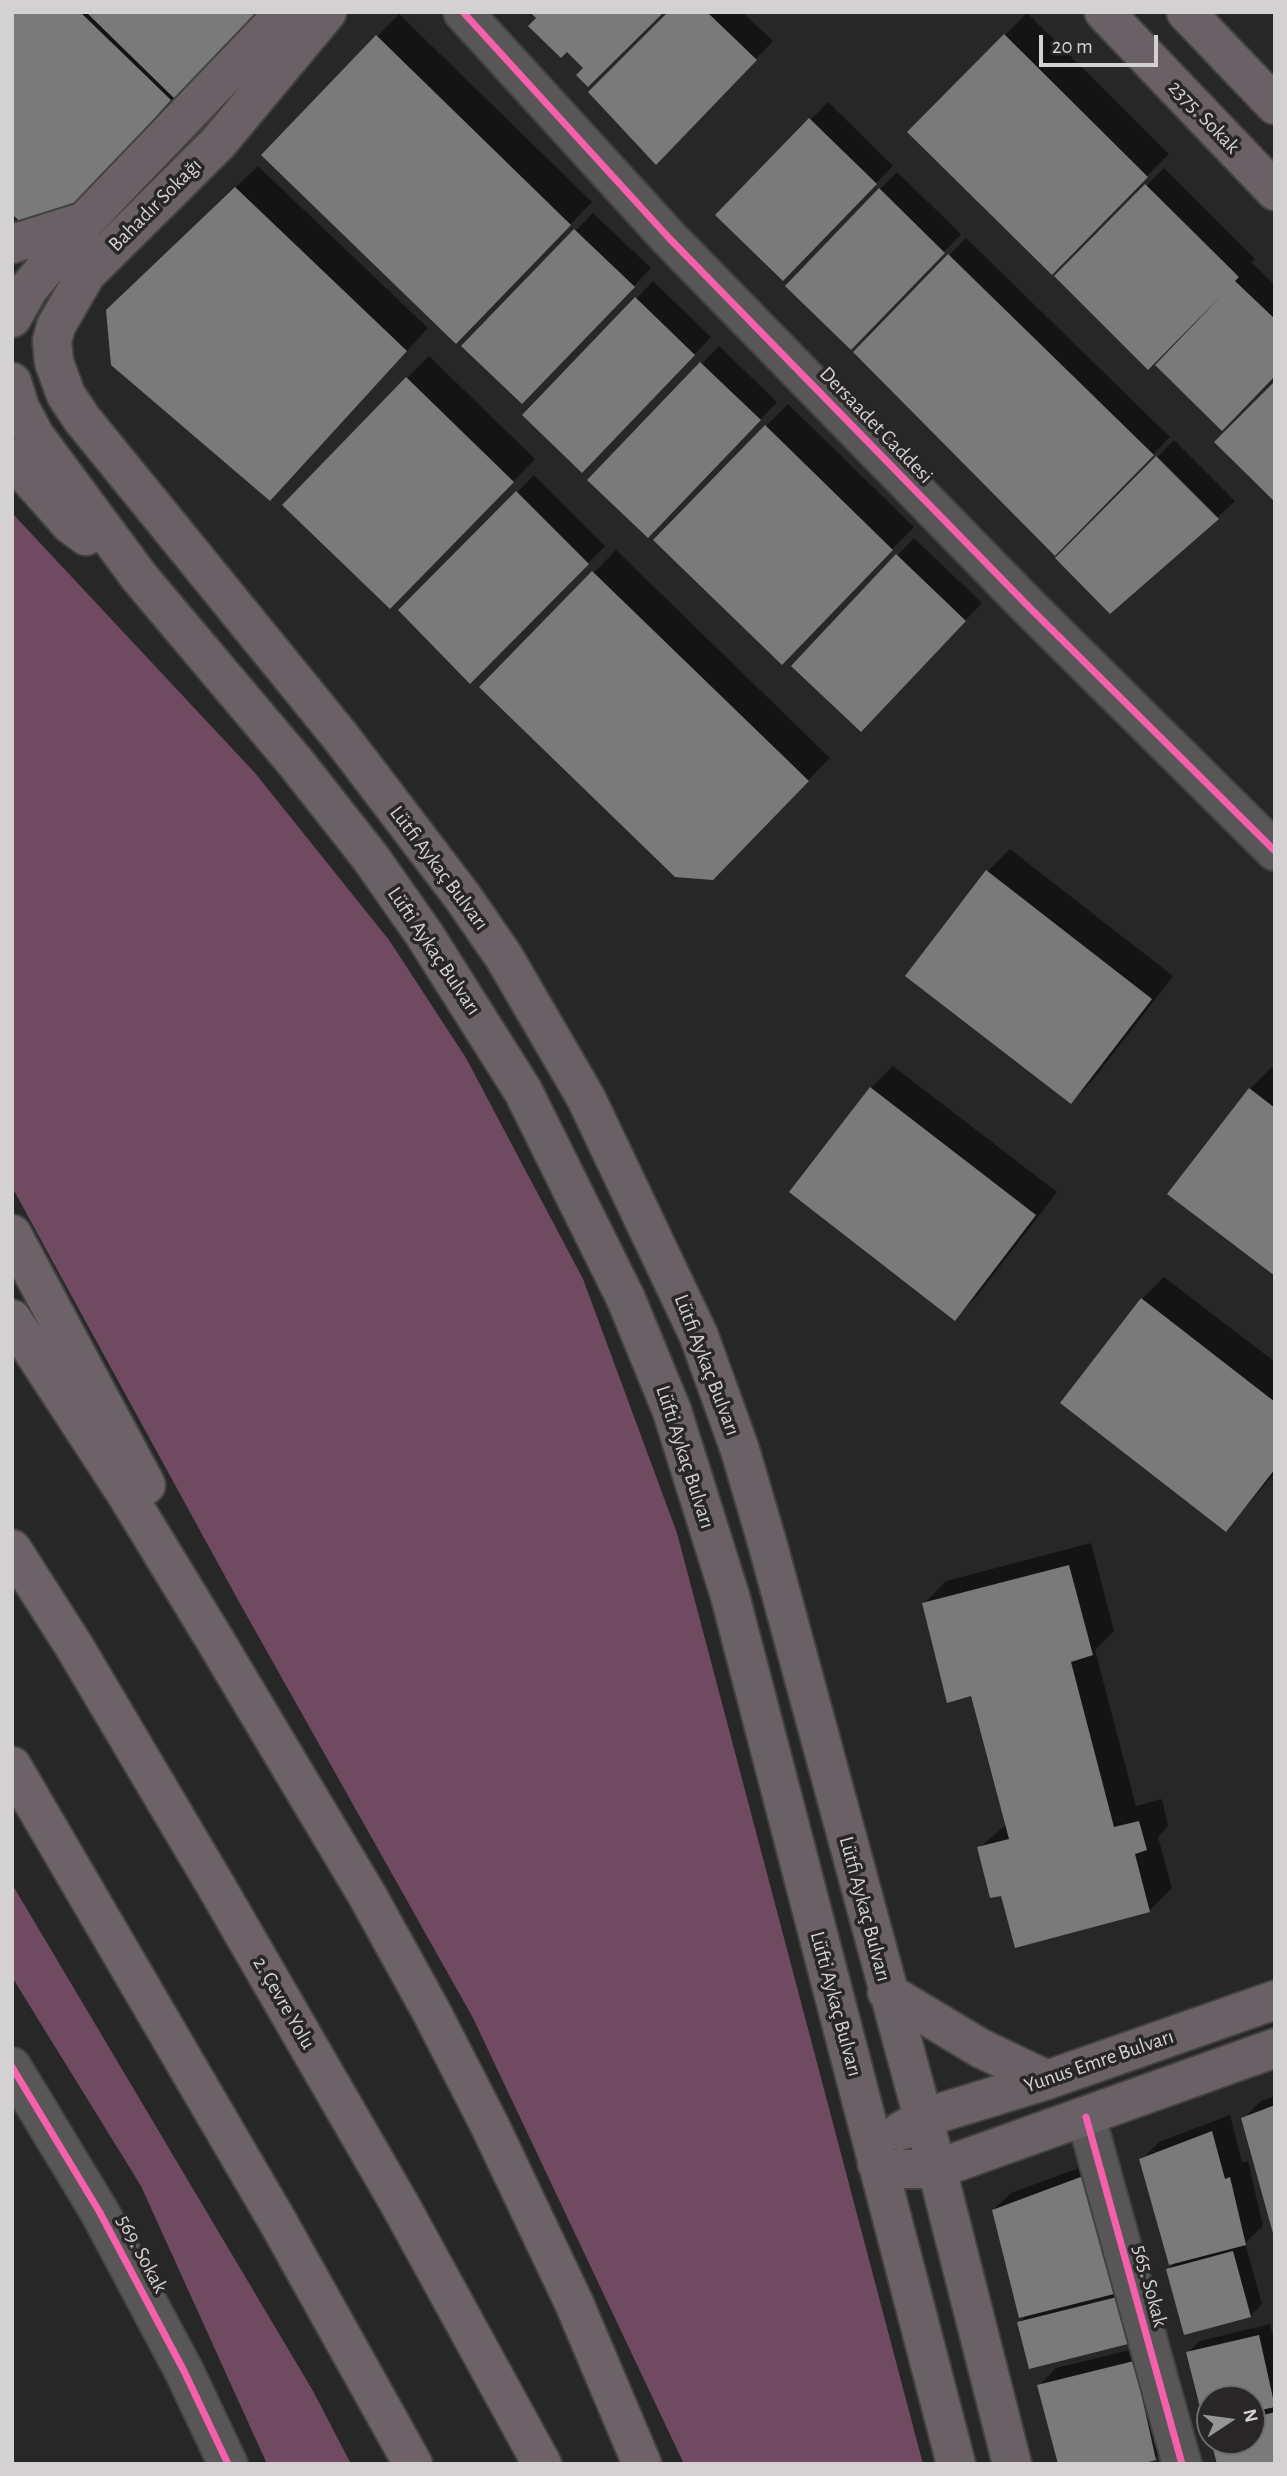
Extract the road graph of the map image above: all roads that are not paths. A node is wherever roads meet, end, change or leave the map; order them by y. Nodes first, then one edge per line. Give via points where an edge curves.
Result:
1 (285, 12) edge
2 (327, 12) edge
3 (463, 12) edge
4 (1104, 12) edge
5 (1186, 12) edge
6 (1275, 105) edge
7 (1275, 191) edge
8 (85, 221) junction
9 (12, 244) edge
10 (12, 318) edge
11 (12, 382) edge
12 (82, 419) joint
13 (12, 458) edge
14 (140, 578) junction
15 (1275, 851) edge
16 (12, 1234) edge
17 (12, 1319) edge
18 (12, 1549) edge
19 (215, 1640) junction
20 (12, 1766) edge
21 (887, 1992) junction
22 (1275, 2000) edge
23 (1275, 2048) edge
24 (12, 2067) edge
25 (1047, 2080) junction
26 (1086, 2117) junction
27 (923, 2118) junction
28 (877, 2164) junction
29 (937, 2169) junction
30 (228, 2464) edge
31 (413, 2464) edge
32 (542, 2464) edge
33 (642, 2464) edge
34 (956, 2464) edge
35 (1012, 2464) edge
36 (1182, 2464) edge

1 - 8 main road, Bahadır Sokağı
2 - 12 main road, Bahadır Sokağı via 218,142 86,274 72,296 52,341 66,395
3 - 15 street, Dersaadet Caddesi via 669,238
4 - 7 main road, 2375. Sokak
5 - 6 main road
8 - 9 main road
8 - 10 main road, Bahadır Sokağı via 29,288
11 - 14 main road via 35,436
12 - 21 main road, Lütfi Aykaç Bulvarı via 340,736 461,896 504,957 586,1098 699,1336 740,1450
13 - 14 main road via 70,524
14 - 28 main road, Lüfti Aykaç Bulvarı via 304,773 424,934 523,1091 626,1299 673,1412 730,1596
16 - 19 highway via 141,1475
17 - 19 highway
18 - 32 highway, 2. Çevre Yolu via 230,1909
19 - 33 highway via 437,2022 574,2303
20 - 31 highway
21 - 25 main road via 1017,2068
21 - 27 main road, Lütfi Aykaç Bulvarı
22 - 25 main road, Yunus Emre Bulvarı
23 - 26 main road
24 - 30 street, 569. Sokak via 99,2211
25 - 27 main road, Yunus Emre Bulvarı
26 - 29 main road
26 - 36 street, 565. Sokak
27 - 28 main road, Yunus Emre Bulvarı via 890,2142
27 - 29 main road, Lütfi Aykaç Bulvarı
28 - 29 main road via 893,2169
28 - 34 main road, Lüfti Aykaç Bulvarı
29 - 35 main road, Lütfi Aykaç Bulvarı

